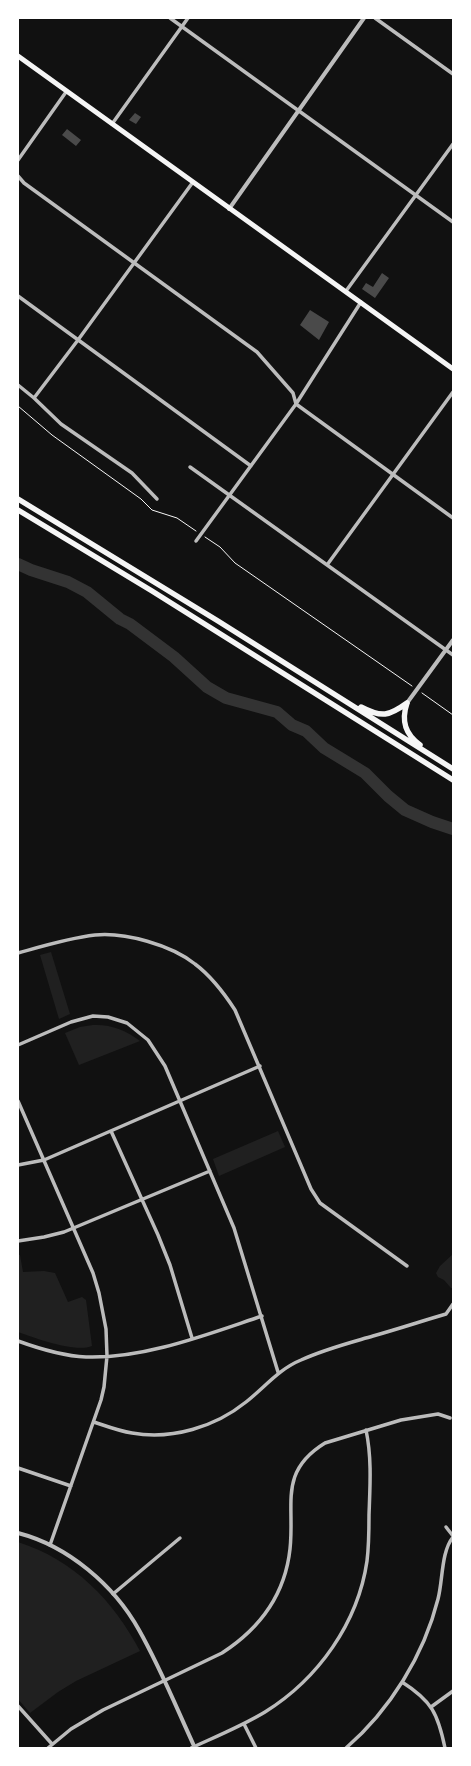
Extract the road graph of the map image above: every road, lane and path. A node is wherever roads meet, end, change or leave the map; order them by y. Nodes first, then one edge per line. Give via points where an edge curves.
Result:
1 (170, 18) edge
2 (188, 18) edge
3 (364, 18) edge
4 (375, 18) edge
5 (182, 26) junction
6 (18, 56) edge
7 (453, 74) edge
8 (66, 92) junction
9 (299, 111) junction
10 (112, 124) junction
11 (453, 144) edge
12 (18, 160) edge
13 (18, 176) edge
14 (193, 182) junction
15 (416, 195) junction
16 (229, 209) junction
17 (453, 222) edge
18 (135, 263) junction
19 (346, 291) junction
20 (18, 296) edge
21 (361, 302) junction
22 (78, 340) junction
23 (453, 369) edge
24 (18, 385) edge
25 (453, 392) edge
26 (34, 398) junction
27 (296, 404) junction
28 (18, 406) edge
29 (251, 466) junction
30 (190, 467) dead end
31 (392, 474) junction
32 (229, 495) junction
33 (157, 498) dead end
34 (18, 499) edge
35 (18, 510) edge
36 (453, 518) edge
37 (201, 534) junction
38 (196, 542) dead end
39 (326, 565) junction
40 (453, 640) edge
41 (446, 650) junction
42 (453, 655) edge
43 (412, 687) dead end
44 (329, 691) junction
45 (422, 694) dead end
46 (407, 703) junction
47 (453, 715) edge
48 (445, 764) junction
49 (453, 770) edge
50 (453, 780) edge
51 (18, 953) edge
52 (18, 1045) edge
53 (260, 1066) junction
54 (18, 1101) edge
55 (179, 1101) junction
56 (111, 1131) junction
57 (44, 1160) junction
58 (18, 1165) edge
59 (210, 1171) junction
60 (142, 1199) junction
61 (73, 1229) junction
62 (18, 1241) edge
63 (407, 1266) dead end
64 (453, 1304) edge
65 (262, 1316) junction
66 (192, 1338) junction
67 (18, 1341) edge
68 (107, 1356) junction
69 (278, 1372) junction
70 (450, 1418) dead end
71 (94, 1422) junction
72 (366, 1430) junction
73 (18, 1468) edge
74 (71, 1486) junction
75 (446, 1527) dead end
76 (18, 1533) edge
77 (453, 1536) edge
78 (180, 1538) dead end
79 (50, 1545) junction
80 (113, 1594) junction
81 (163, 1681) junction
82 (402, 1682) junction
83 (453, 1691) edge
84 (18, 1706) edge
85 (431, 1707) junction
86 (244, 1724) junction
87 (52, 1744) junction
88 (48, 1748) edge
89 (193, 1748) edge
90 (256, 1748) edge
91 (346, 1748) edge
92 (445, 1748) edge

1 - 5 street
2 - 5 street
3 - 9 street
4 - 7 street
5 - 9 street
5 - 10 street
6 - 8 main road
8 - 10 main road
8 - 12 street
9 - 15 street
9 - 16 street
10 - 14 main road
11 - 15 street
13 - 18 street via 24,183
14 - 16 main road
14 - 18 street
15 - 17 street
15 - 19 street
16 - 19 main road
18 - 22 street
18 - 27 street via 257,352 292,393
19 - 21 main road
20 - 22 street
21 - 23 main road
21 - 27 street
22 - 26 street
22 - 29 street
24 - 26 street
25 - 31 street
26 - 33 street via 61,424 132,473
27 - 29 street
27 - 31 street
28 - 37 path via 52,435 141,499 152,510 177,518
29 - 32 street
30 - 32 street
31 - 36 street
31 - 39 street
32 - 37 street
32 - 39 street
34 - 44 highway
35 - 50 highway
37 - 38 street
37 - 43 path via 220,547 235,563
39 - 41 street
40 - 41 street
41 - 42 street
41 - 46 street
44 - 46 highway via 379,715 390,714
44 - 48 highway
45 - 47 path
46 - 48 highway via 404,718 407,732
48 - 49 highway
51 - 53 street via 97,935 132,936 168,948 195,963 218,986 235,1010
52 - 55 street via 86,1017 117,1020 135,1028 155,1048
53 - 55 street
53 - 63 street via 320,1204
54 - 57 street
55 - 56 street
55 - 59 street
56 - 57 street
56 - 60 street
57 - 58 street
57 - 61 street
59 - 60 street
59 - 65 street via 234,1228
60 - 61 street
60 - 66 street via 170,1266
61 - 62 street
61 - 68 street via 99,1293 106,1329
64 - 69 street via 446,1314 327,1350
65 - 66 street
65 - 69 street
66 - 68 street via 146,1351
67 - 68 street via 69,1355
68 - 71 street via 101,1400
69 - 71 street via 246,1402 222,1418 198,1428 176,1433 141,1434
70 - 72 street via 438,1414 401,1420
71 - 74 street
72 - 81 street via 325,1443 314,1450 299,1468 291,1494 288,1563 277,1595 260,1622 237,1644
72 - 86 street via 370,1457 369,1541 367,1561 356,1601 336,1643 315,1670 278,1703
73 - 74 street
74 - 79 street
75 - 77 street
76 - 79 street
77 - 82 street via 446,1550 434,1612 423,1643
78 - 80 street
79 - 80 street via 76,1561
80 - 81 street via 139,1629
81 - 87 street via 92,1716
81 - 89 street
82 - 85 street via 423,1697
82 - 91 street via 379,1714
83 - 85 street
84 - 87 street
85 - 92 street via 439,1722
86 - 89 street
86 - 90 street
87 - 88 street

